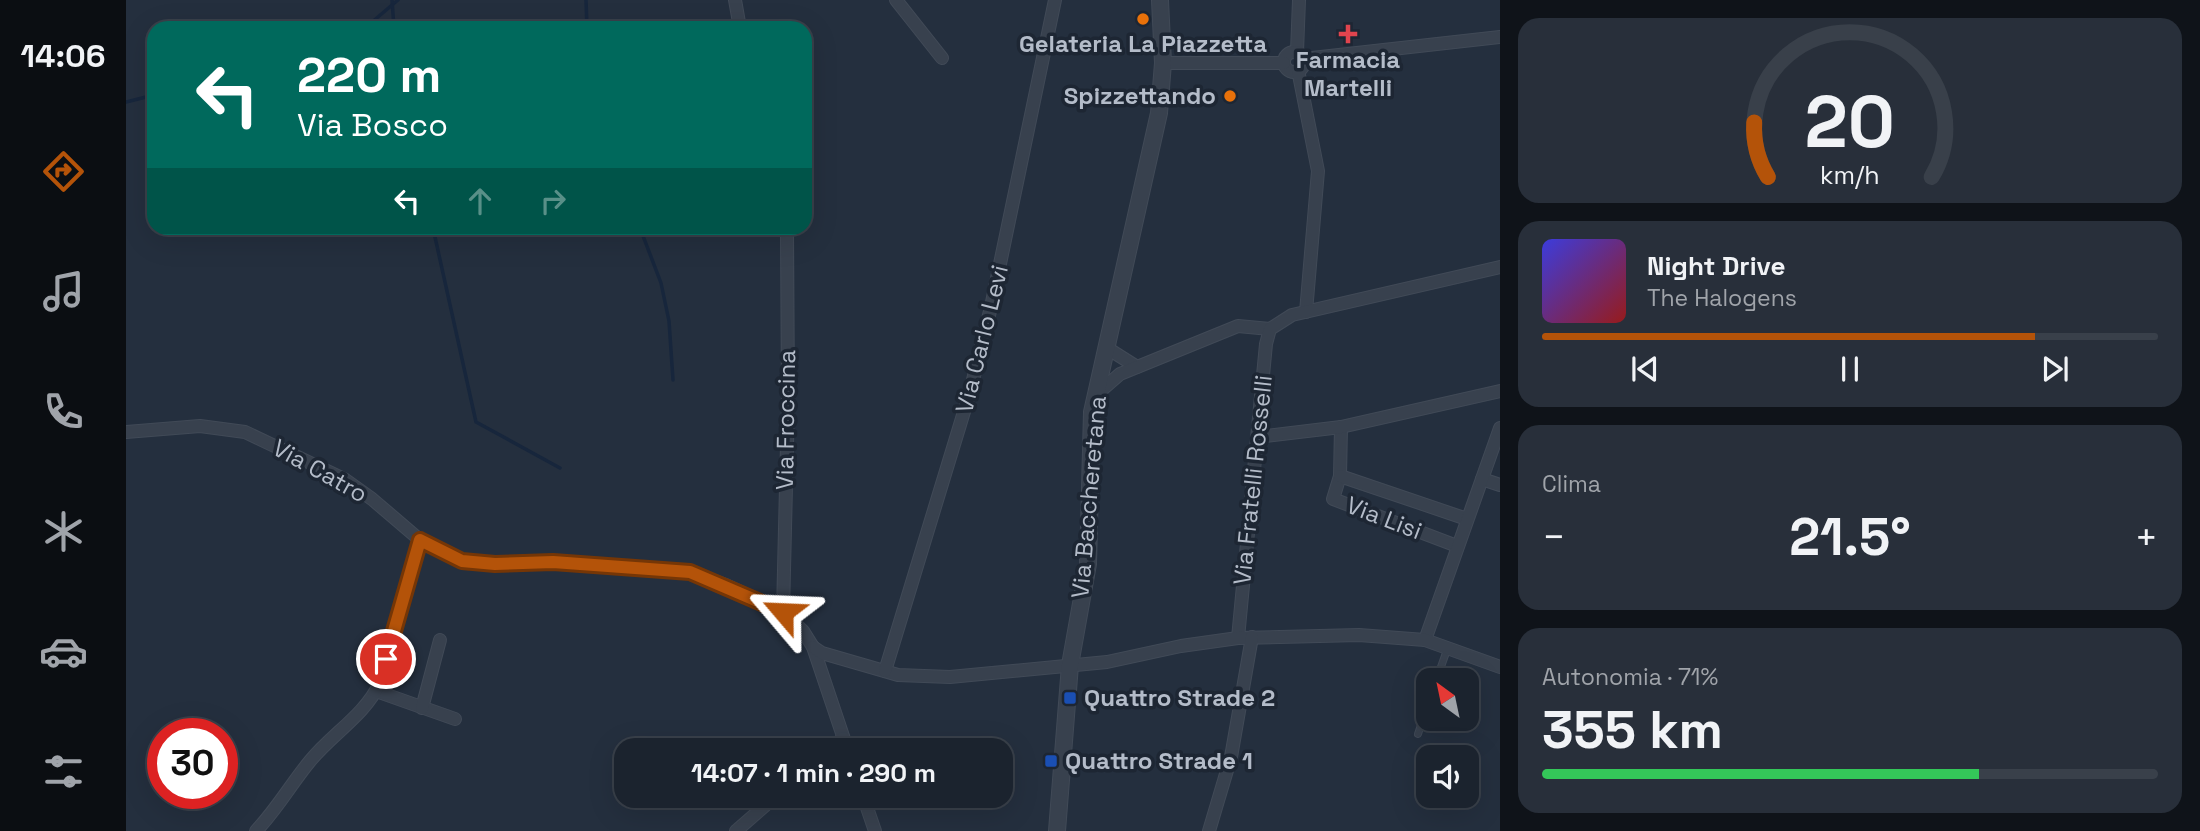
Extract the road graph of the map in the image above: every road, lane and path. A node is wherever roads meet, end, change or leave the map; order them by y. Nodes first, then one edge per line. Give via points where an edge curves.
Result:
1 (735, 0) edge
2 (896, 0) edge
3 (1055, 0) edge
4 (1160, 0) edge
5 (1299, 0) edge
6 (739, 21) edge
7 (1500, 37) edge
8 (942, 58) dead end
9 (1299, 61) junction
10 (1163, 63) junction
11 (787, 235) edge
12 (1500, 267) edge
13 (1306, 312) junction
14 (1272, 327) junction
15 (1107, 348) junction
16 (1137, 367) junction
17 (1500, 391) edge
18 (1096, 395) junction
19 (1341, 427) junction
20 (1500, 428) edge
21 (126, 432) edge
22 (1258, 437) junction
23 (1340, 476) junction
24 (1482, 479) junction
25 (1500, 485) edge
26 (1467, 519) junction
27 (420, 540) junction
28 (1457, 546) junction
29 (783, 612) junction
30 (1252, 636) junction
31 (1238, 638) junction
32 (440, 640) dead end
33 (1426, 640) junction
34 (813, 647) junction
35 (1448, 647) junction
36 (1070, 665) junction
37 (1500, 667) edge
38 (1441, 668) edge
39 (885, 671) junction
40 (376, 691) junction
41 (422, 708) junction
42 (455, 719) dead end
43 (844, 738) edge
44 (762, 808) edge
45 (867, 808) edge
46 (256, 831) edge
47 (736, 831) edge
48 (875, 831) edge
49 (1057, 831) edge
50 (1209, 831) edge

1 - 6 street
2 - 8 street
3 - 39 street, Via Carlo Levi via 973,380
4 - 10 street, Via Baccheretana
5 - 9 street
7 - 9 street
9 - 10 street via 1288,54 1284,63
9 - 13 street via 1318,171
10 - 15 street, Via Baccheretana via 1153,153
11 - 29 street, Via Froccina
12 - 13 street
13 - 14 street
14 - 16 street via 1238,326
14 - 22 street, Via Fratelli Rosselli
15 - 16 street
15 - 18 street, Via Baccheretana
16 - 18 street via 1108,382
17 - 19 street
18 - 36 street, Via Baccheretana via 1088,564
19 - 22 street
19 - 23 street, Via Lisi
20 - 24 street
21 - 27 street, Via Catro via 200,426 245,432 344,479
22 - 31 street, Via Fratelli Rosselli
23 - 26 street, Via Lisi
23 - 28 street, Via Lisi via 1333,499
24 - 25 street
24 - 26 street
26 - 28 street
27 - 29 street, Via Catro via 462,561 690,572
27 - 40 street
28 - 33 street
29 - 34 street
30 - 31 street
30 - 33 street
30 - 50 street via 1231,757
31 - 36 street
32 - 41 street
33 - 35 street
34 - 39 street
34 - 43 street
35 - 37 street
35 - 38 lane
36 - 39 street via 950,677
36 - 49 street, Via Baccheretana
40 - 41 street
40 - 46 street via 310,761
41 - 42 street
44 - 47 street
45 - 48 street

